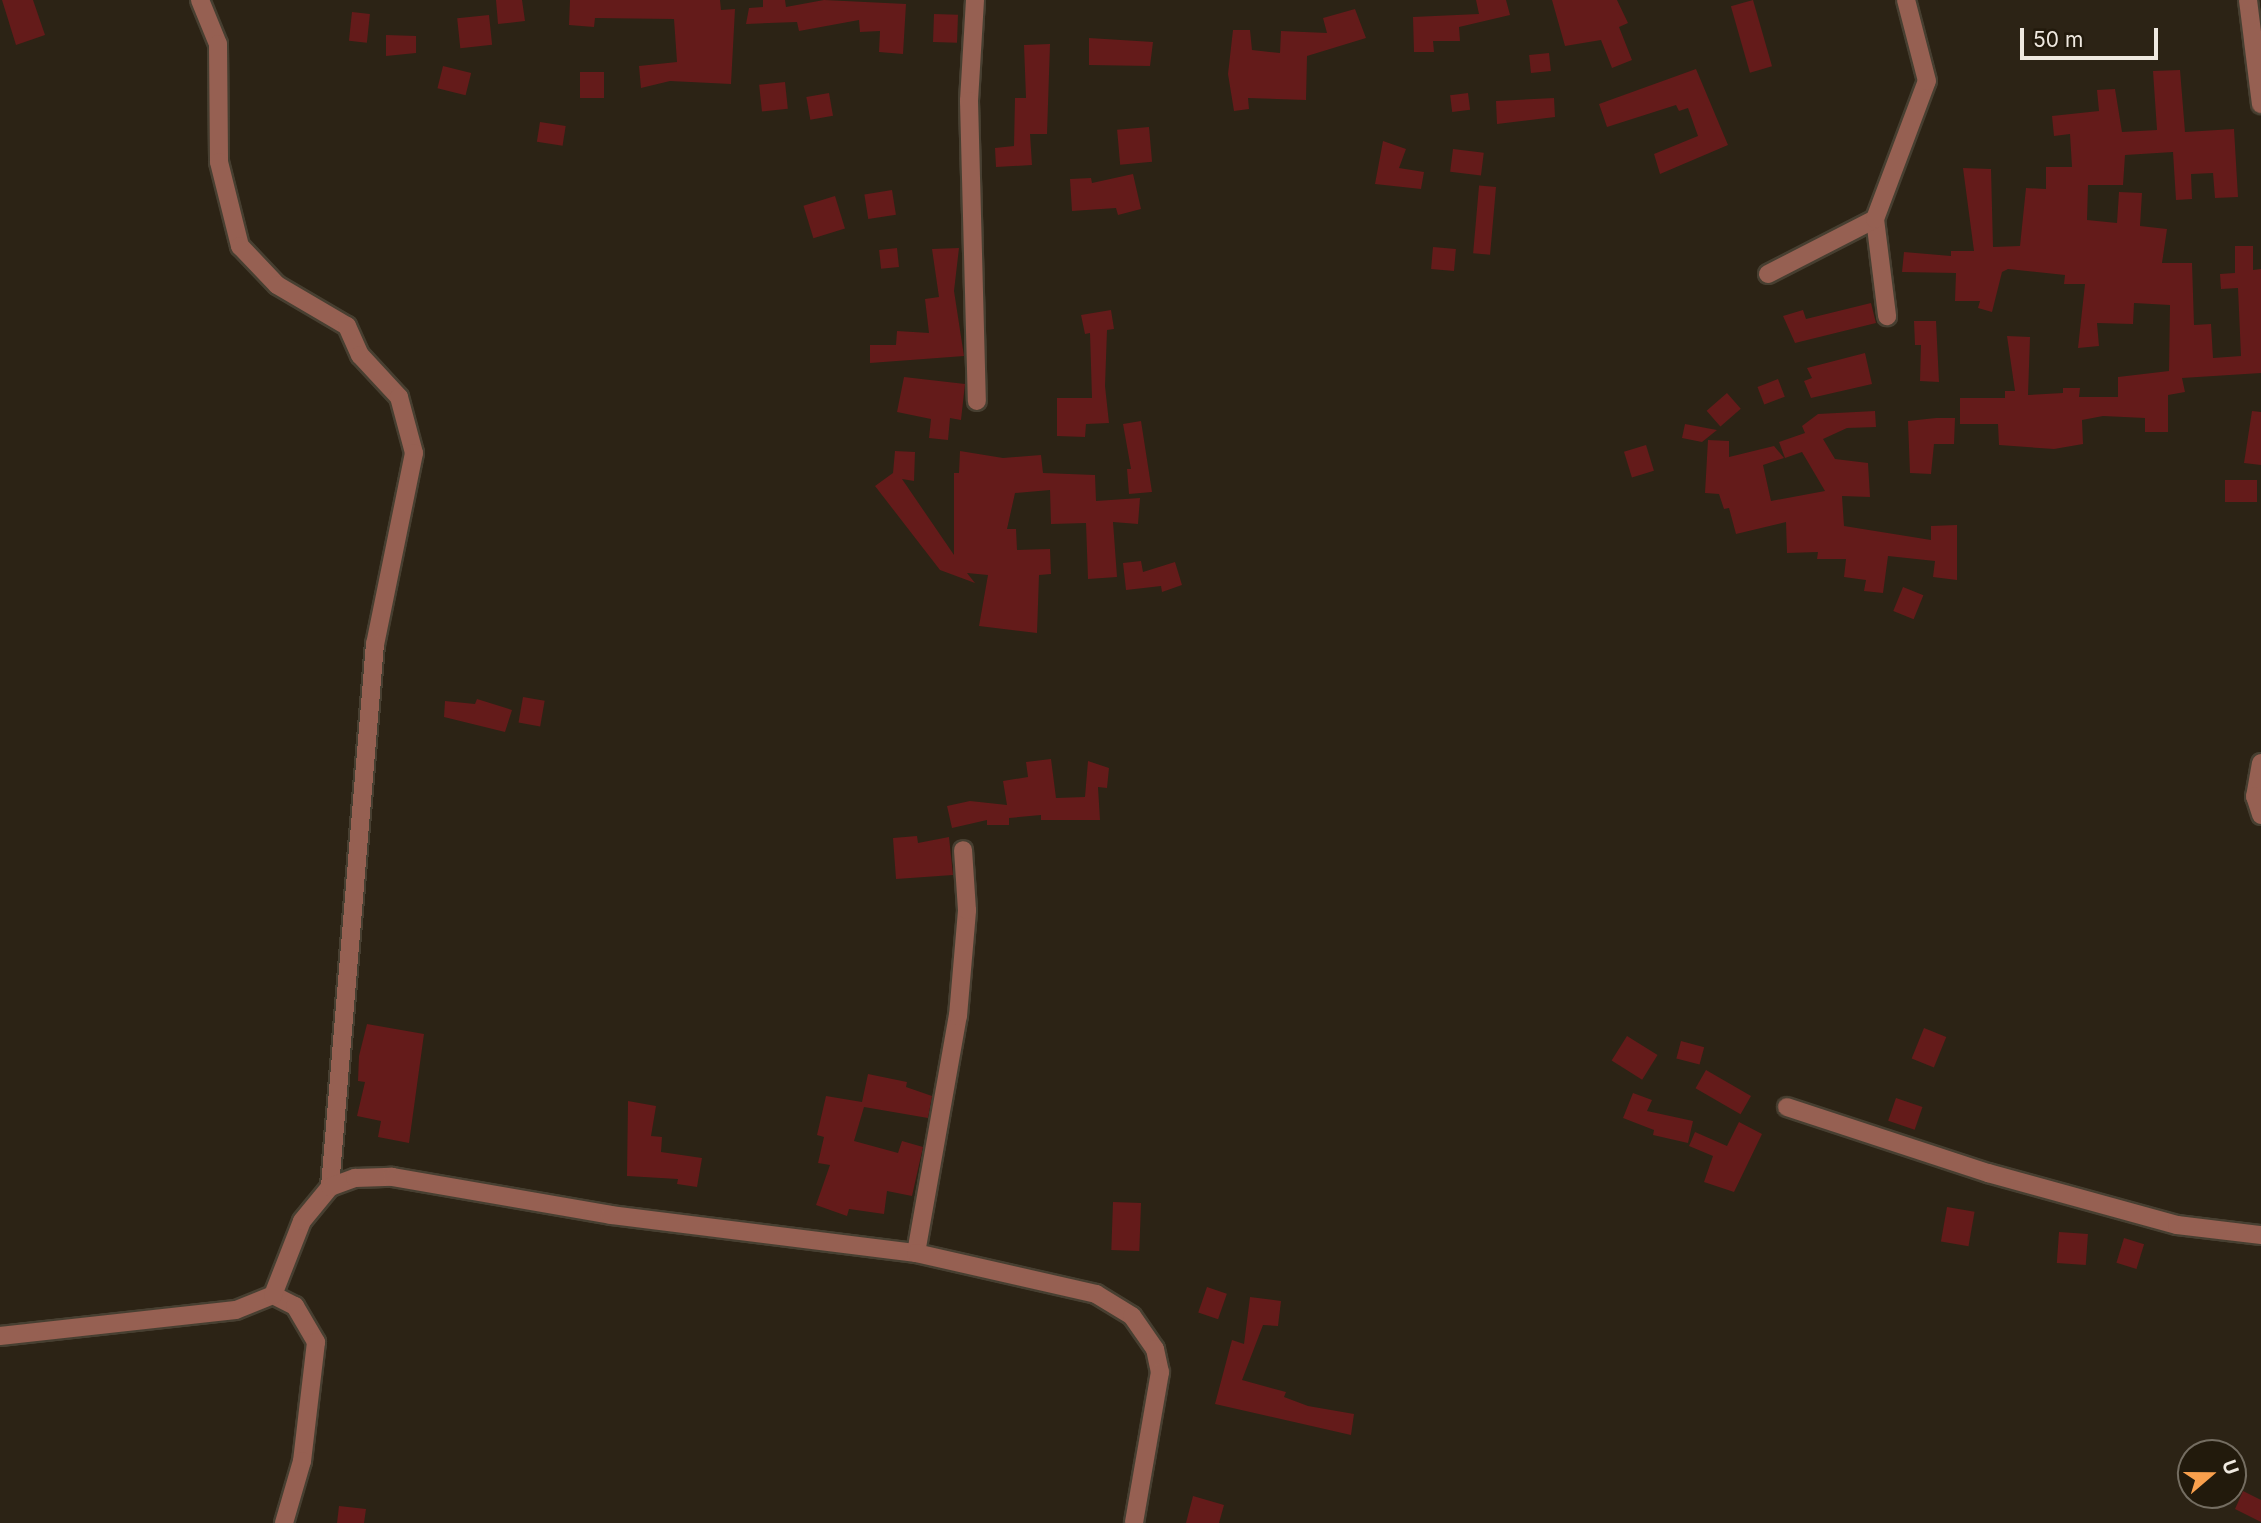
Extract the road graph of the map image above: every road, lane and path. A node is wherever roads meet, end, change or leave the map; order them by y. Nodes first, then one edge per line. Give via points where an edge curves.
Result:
1 (200, 0) edge
2 (975, 0) edge
3 (1906, 0) edge
4 (2248, 0) edge
5 (2261, 104) edge
6 (1875, 219) junction
7 (1768, 274) dead end
8 (1887, 316) dead end
9 (976, 401) dead end
10 (2261, 762) edge
11 (2261, 814) edge
12 (963, 850) dead end
13 (1787, 1107) dead end
14 (330, 1187) junction
15 (2261, 1235) edge
16 (916, 1253) junction
17 (273, 1295) junction
18 (0, 1336) edge
19 (284, 1523) edge
20 (1134, 1523) edge

1 - 14 street via 218,44 219,162 240,246 277,285 348,326 360,355 399,397 414,453 375,644
2 - 9 street via 969,101
3 - 6 street via 1927,81
4 - 5 street
6 - 7 street
6 - 8 street
10 - 11 street via 2255,796
12 - 16 street via 967,910 958,1016
13 - 15 street via 1988,1174 2163,1221
14 - 16 street via 355,1178 392,1177 611,1215
14 - 17 street via 302,1221
16 - 20 street via 1096,1294 1132,1316 1155,1349 1160,1372
17 - 18 street via 236,1310
17 - 19 street via 295,1306 316,1342 302,1461

